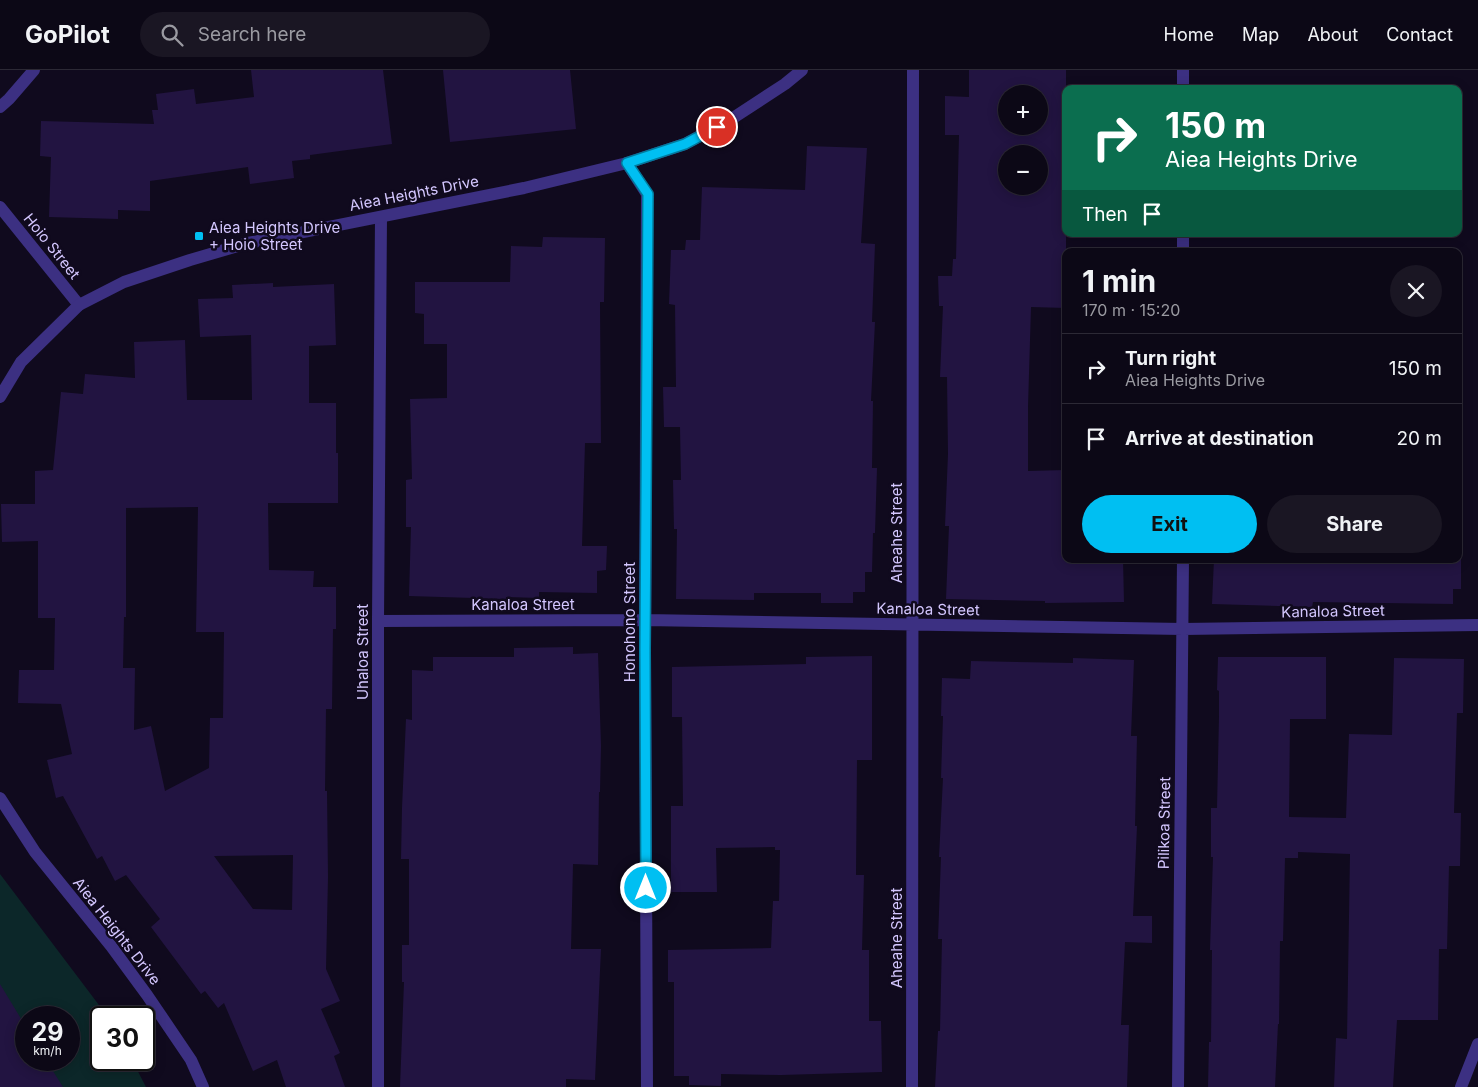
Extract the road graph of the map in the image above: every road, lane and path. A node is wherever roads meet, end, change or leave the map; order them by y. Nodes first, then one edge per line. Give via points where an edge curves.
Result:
1 (34, 70) edge
2 (802, 70) edge
3 (913, 70) edge
4 (1183, 70) edge
5 (1183, 85) edge
6 (0, 107) edge
7 (627, 163) junction
8 (0, 207) edge
9 (381, 217) junction
10 (79, 305) junction
11 (0, 398) edge
12 (1183, 563) edge
13 (646, 620) junction
14 (378, 621) junction
15 (912, 625) junction
16 (1478, 626) edge
17 (1183, 629) junction
18 (0, 798) edge
19 (1478, 1044) edge
20 (203, 1087) edge
21 (378, 1087) edge
22 (647, 1087) edge
23 (912, 1087) edge
24 (1178, 1087) edge
25 (1461, 1087) edge

1 - 6 street
2 - 7 street, Aiea Heights Drive via 717,127 685,144
3 - 15 street, Aheahe Street
4 - 5 street
7 - 9 street, Aiea Heights Drive
7 - 13 street, Honohono Street via 648,194
8 - 10 street, Hoio Street
9 - 10 street, Aiea Heights Drive via 248,243 124,282
9 - 14 street, Uhaloa Street
10 - 11 street, Aiea Heights Drive via 21,362
12 - 17 street, Pilikoa Street
13 - 14 street, Kanaloa Street
13 - 15 street, Kanaloa Street
13 - 22 street, Honohono Street
14 - 21 street, Uhaloa Street
15 - 17 street, Kanaloa Street
15 - 23 street, Aheahe Street
16 - 17 street, Kanaloa Street
17 - 24 street, Pilikoa Street
18 - 20 street, Aiea Heights Drive via 35,852 147,995 191,1060
19 - 25 street

